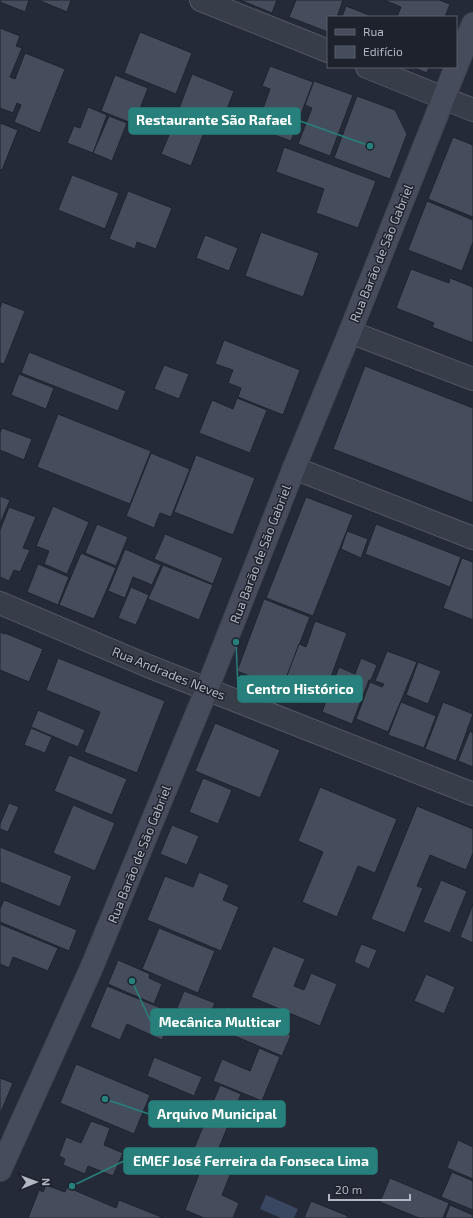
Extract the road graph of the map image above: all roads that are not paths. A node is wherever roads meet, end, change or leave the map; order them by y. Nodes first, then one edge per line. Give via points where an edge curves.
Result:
1 (201, 0) edge
2 (473, 24) edge
3 (327, 51) edge
4 (457, 64) edge
5 (369, 68) edge
6 (456, 68) edge
7 (444, 98) junction
8 (473, 110) edge
9 (350, 332) junction
10 (473, 379) edge
11 (294, 468) junction
12 (473, 538) edge
13 (0, 603) edge
14 (207, 689) junction
15 (473, 794) edge
16 (0, 1170) edge

1 - 3 street
2 - 4 main road, Rua Barão de São Gabriel
5 - 7 street
6 - 7 main road, Rua Barão de São Gabriel
7 - 8 street
7 - 9 main road, Rua Barão de São Gabriel
9 - 10 street
9 - 11 main road, Rua Barão de São Gabriel
11 - 12 street
11 - 14 main road, Rua Barão de São Gabriel
13 - 14 street, Rua Andrades Neves
14 - 15 street, Rua Andrades Neves
14 - 16 main road, Rua Barão de São Gabriel via 92,969

